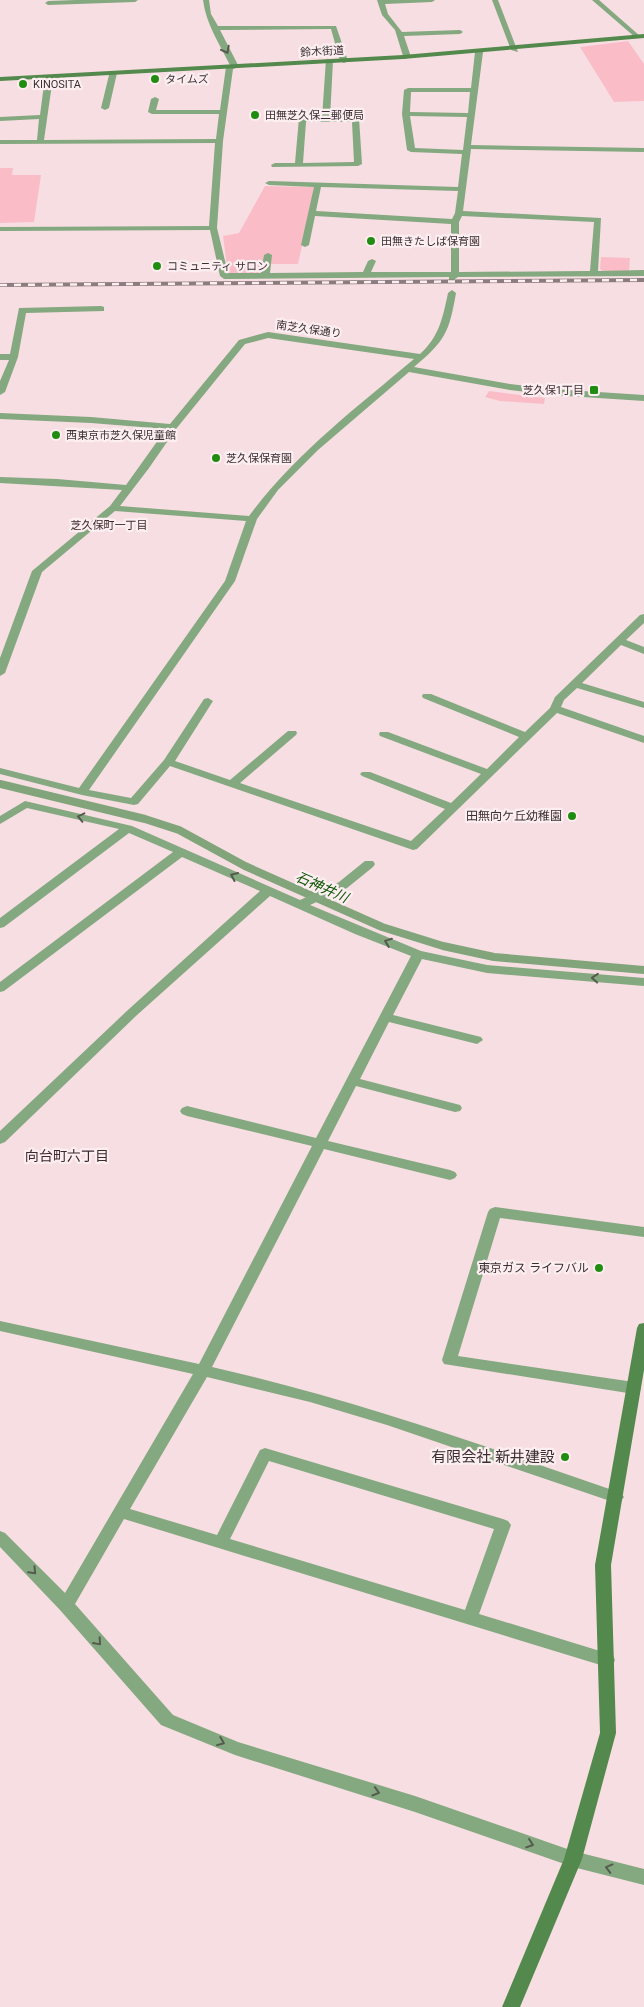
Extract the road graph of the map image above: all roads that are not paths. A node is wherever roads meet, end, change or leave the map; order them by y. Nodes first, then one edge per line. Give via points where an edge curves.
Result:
1 (135, 0) edge
2 (206, 0) edge
3 (432, 0) edge
4 (495, 0) edge
5 (595, 0) edge
6 (381, 1) edge
7 (48, 3) dead end
8 (214, 28) junction
9 (460, 32) dead end
10 (400, 34) junction
11 (641, 37) edge
12 (515, 50) junction
13 (478, 52) junction
14 (407, 57) junction
15 (344, 61) junction
16 (329, 62) junction
17 (232, 67) junction
18 (113, 73) junction
19 (49, 77) junction
20 (0, 79) edge
21 (475, 90) junction
22 (155, 99) dead end
23 (106, 108) dead end
24 (224, 112) junction
25 (406, 114) junction
26 (470, 114) junction
27 (44, 117) junction
28 (0, 118) edge
29 (326, 120) junction
30 (219, 141) junction
31 (0, 142) edge
32 (40, 142) junction
33 (467, 150) junction
34 (644, 150) edge
35 (274, 164) dead end
36 (298, 165) junction
37 (270, 183) dead end
38 (318, 185) junction
39 (462, 189) junction
40 (312, 213) junction
41 (457, 218) junction
42 (213, 228) junction
43 (0, 229) edge
44 (305, 245) dead end
45 (268, 255) dead end
46 (372, 261) dead end
47 (594, 273) junction
48 (644, 273) edge
49 (366, 275) junction
50 (265, 276) junction
51 (454, 276) junction
52 (452, 293) dead end
53 (101, 309) dead end
54 (0, 357) edge
55 (14, 357) junction
56 (422, 357) junction
57 (408, 369) junction
58 (0, 392) edge
59 (644, 398) edge
60 (0, 416) edge
61 (172, 427) junction
62 (0, 480) edge
63 (128, 488) junction
64 (113, 508) junction
65 (252, 519) junction
66 (644, 617) edge
67 (619, 641) junction
68 (644, 650) edge
69 (0, 673) edge
70 (574, 684) junction
71 (427, 696) dead end
72 (208, 701) dead end
73 (644, 706) edge
74 (555, 708) junction
75 (292, 733) dead end
76 (384, 734) dead end
77 (526, 736) junction
78 (644, 740) edge
79 (168, 762) junction
80 (0, 771) edge
81 (488, 773) junction
82 (366, 774) dead end
83 (232, 784) junction
84 (82, 792) junction
85 (452, 808) junction
86 (0, 821) edge
87 (128, 828) junction
88 (182, 852) junction
89 (369, 864) dead end
90 (268, 890) junction
91 (301, 905) junction
92 (0, 924) edge
93 (418, 954) junction
94 (644, 982) edge
95 (0, 988) edge
96 (385, 1017) junction
97 (477, 1040) dead end
98 (352, 1081) junction
99 (455, 1108) dead end
100 (187, 1111) dead end
101 (0, 1139) edge
102 (321, 1142) junction
103 (450, 1175) dead end
104 (644, 1232) edge
105 (0, 1326) edge
106 (644, 1328) edge
107 (203, 1370) junction
108 (634, 1388) junction
109 (616, 1497) junction
110 (120, 1512) junction
111 (0, 1537) edge
112 (221, 1542) junction
113 (66, 1605) junction
114 (470, 1618) junction
115 (607, 1660) junction
116 (573, 1859) junction
117 (644, 1877) edge
118 (511, 2007) edge

1 - 7 street
2 - 8 street
3 - 6 street
4 - 12 street
5 - 11 street
6 - 10 street via 385,16
8 - 15 street via 334,27
8 -> 17 street
9 - 10 street
10 - 14 street
11 - 12 main road, 鈴木街道
12 - 13 main road, 鈴木街道
13 - 14 main road, 鈴木街道
13 - 21 street
14 - 15 main road, 鈴木街道
15 - 16 main road, 鈴木街道
16 - 17 main road, 鈴木街道
16 - 29 street
17 - 18 main road, 鈴木街道
17 - 24 street
18 - 19 main road, 鈴木街道
18 - 23 street
19 - 20 main road, 鈴木街道
19 - 27 street
21 - 25 street via 408,90
21 - 26 street
22 - 24 street via 152,112
24 - 30 street
25 - 26 street
25 - 33 street via 411,150
26 - 33 street
27 - 28 street
27 - 32 street
29 - 36 street via 302,120
29 - 36 street via 356,120 358,164
30 - 32 street
30 - 42 street
31 - 32 street
33 - 34 street
33 - 39 street
35 - 36 street
37 - 38 street
38 - 39 street
38 - 40 street
39 - 41 street
40 - 41 street
40 - 44 street
41 - 47 street via 598,220
41 - 51 street
42 - 43 street
42 - 50 street via 224,276
45 - 50 street
46 - 49 street
47 - 48 street
47 - 51 street
49 - 50 street
49 - 51 street
52 - 56 street via 446,324 433,347
53 - 55 street via 22,310
54 - 55 street
55 - 58 street
56 - 57 street
56 - 61 street, 南芝久保通り via 268,335 242,342
57 - 59 street via 510,387
57 - 65 street via 315,448 275,488
60 - 61 street
61 - 63 street, 南芝久保通り
62 - 63 street
63 - 64 street, 南芝久保通り
64 - 65 street
64 - 69 street, 南芝久保通り via 37,571
65 - 84 street via 230,581
66 - 67 street
67 - 68 street
67 - 70 street
70 - 73 street
70 - 74 street via 558,699
71 - 77 street
72 - 79 street
74 - 77 street
74 - 78 street
75 - 83 street
76 - 81 street
77 - 81 street
79 - 83 street
79 - 84 street via 134,802
80 - 84 street
81 - 85 street
82 - 85 street
83 - 85 street via 413,846
87 -> 86 street via 25,804
87 - 88 street
87 - 92 street
90 -> 88 street
88 - 95 street
89 - 91 street via 343,885
90 - 91 street
90 - 101 street via 133,1012
93 -> 91 street
94 -> 93 street via 486,969
93 - 96 street
96 - 97 street
96 - 98 street
98 - 99 street
98 - 102 street
100 - 102 street
102 - 103 street
102 - 107 street
104 - 108 street via 495,1212 448,1360
105 - 107 street
106 - 108 main road
107 - 109 street via 362,1411 463,1442
107 - 110 street
108 - 109 main road
109 - 115 main road via 603,1565
110 - 112 street
110 - 113 street
111 -> 113 street
112 - 114 street
112 - 114 street via 265,1454 503,1525
113 -> 116 street via 167,1720 235,1748 415,1804
114 - 115 street
115 - 116 main road via 608,1733
117 -> 116 street
116 - 118 main road

